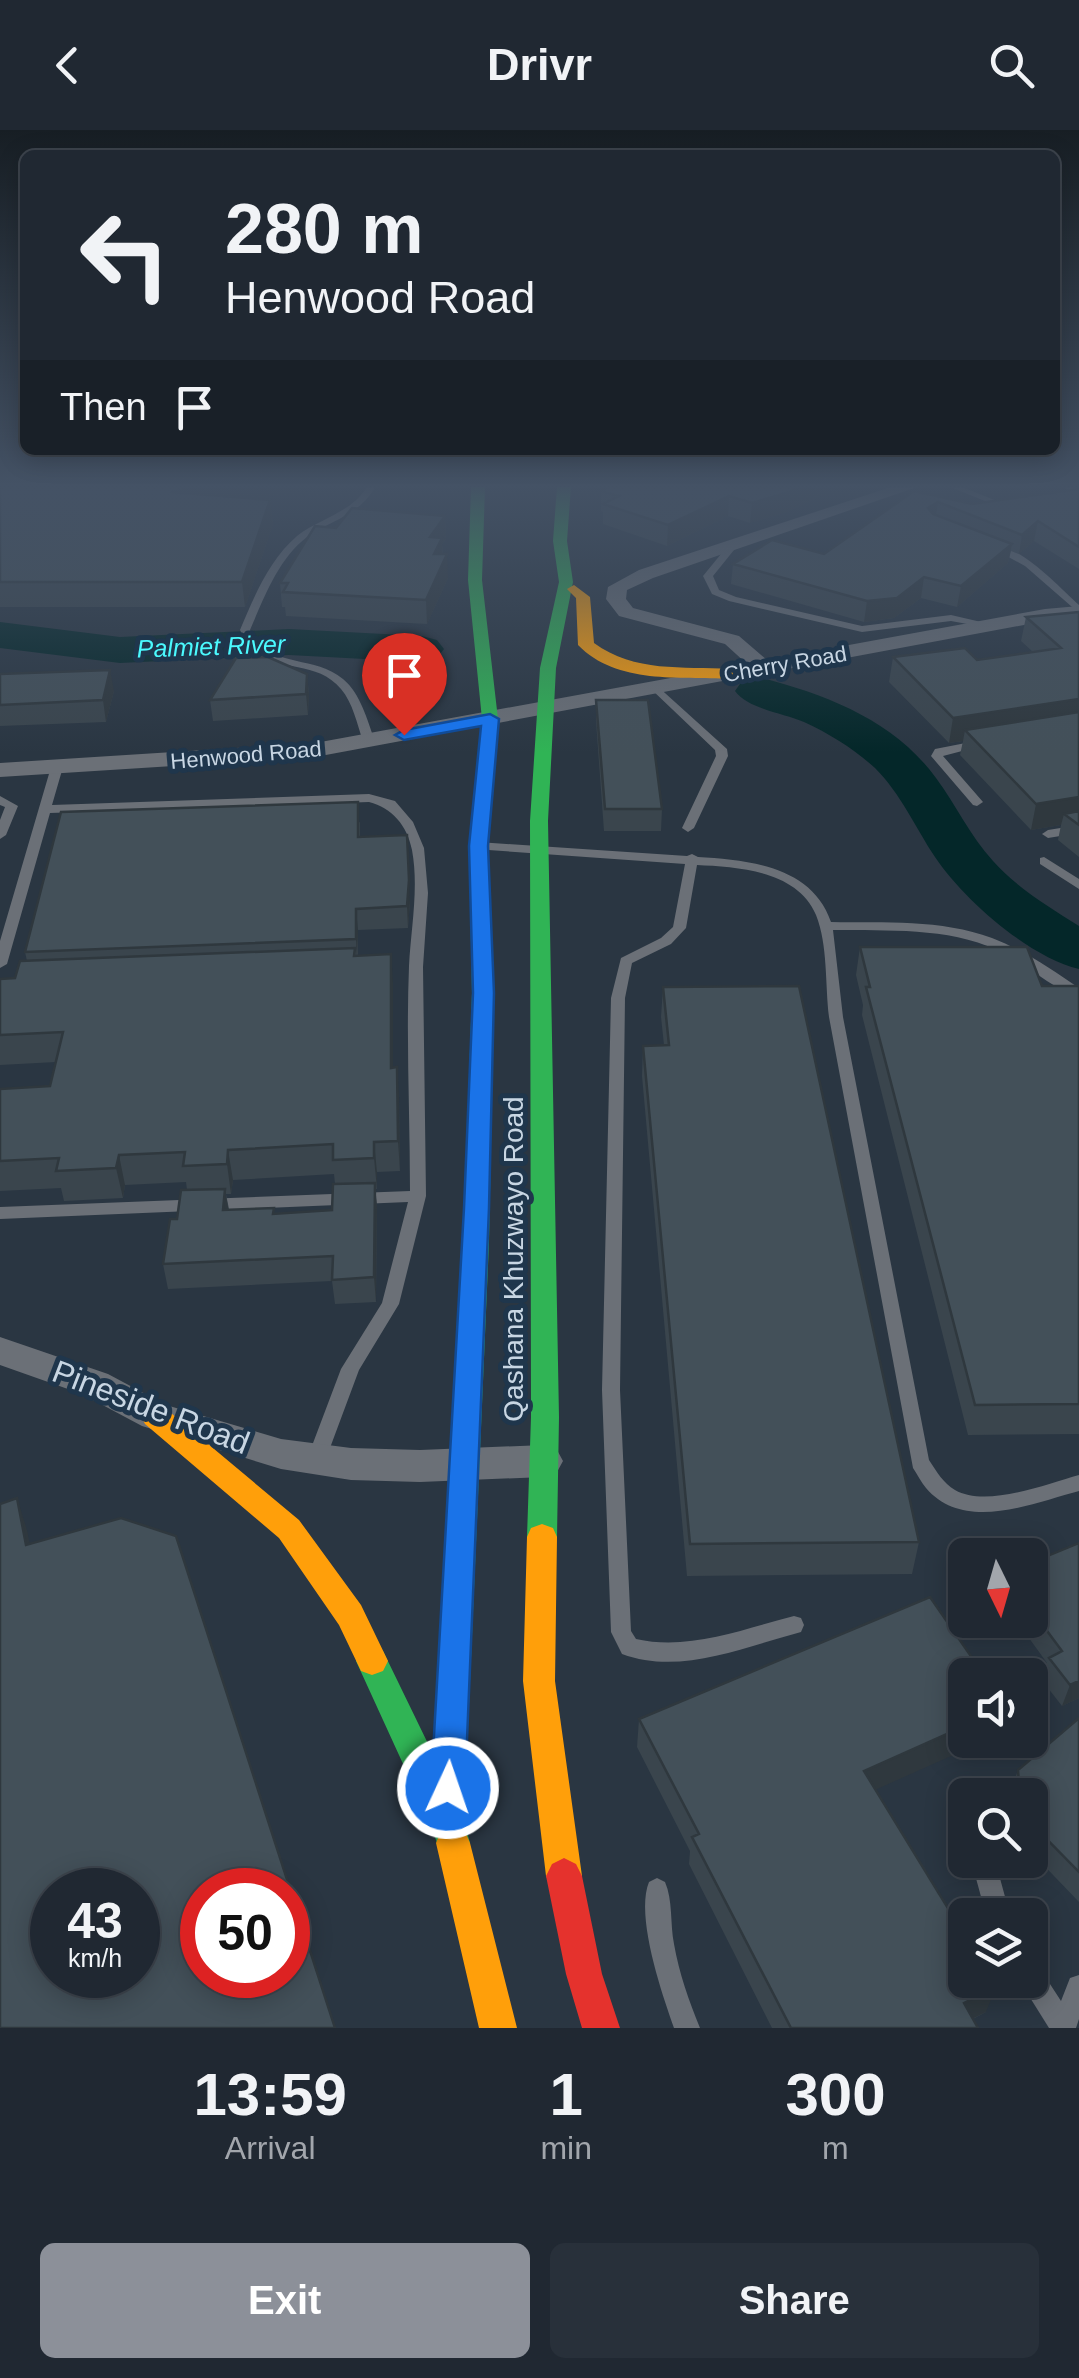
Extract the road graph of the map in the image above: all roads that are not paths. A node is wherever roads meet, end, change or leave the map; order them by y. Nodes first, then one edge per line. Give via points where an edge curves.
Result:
1 (269, 576) edge
2 (475, 576) edge
3 (565, 576) edge
4 (643, 576) edge
5 (708, 576) edge
6 (1041, 576) edge
7 (566, 582) junction
8 (1079, 611) edge
9 (988, 625) junction
10 (765, 668) junction
11 (730, 674) junction
12 (655, 687) junction
13 (548, 707) junction
14 (490, 719) junction
15 (369, 740) junction
16 (990, 742) edge
17 (57, 767) junction
18 (0, 770) edge
19 (0, 800) edge
20 (978, 802) dead end
21 (46, 809) junction
22 (688, 828) dead end
23 (1079, 829) edge
24 (1048, 834) edge
25 (0, 835) edge
26 (478, 846) junction
27 (540, 850) junction
28 (692, 858) junction
29 (1044, 861) dead end
30 (1079, 886) edge
31 (826, 926) junction
32 (0, 964) edge
33 (416, 967) junction
34 (397, 968) dead end
35 (1079, 994) edge
36 (418, 1196) junction
37 (0, 1213) edge
38 (0, 1352) edge
39 (155, 1416) junction
40 (316, 1459) junction
41 (544, 1461) junction
42 (464, 1465) junction
43 (1079, 1483) edge
44 (794, 1625) dead end
45 (447, 1820) junction
46 (657, 1890) dead end
47 (1079, 1988) edge
48 (1044, 1998) edge
49 (498, 2028) edge
50 (601, 2028) edge
51 (687, 2028) edge
52 (1063, 2028) edge

1 - 15 lane via 245,630 255,648 342,683
2 - 14 main road, Qashana Khuzwayo Road
3 - 7 main road, Qashana Khuzwayo Road
4 - 10 street via 618,588 616,599 626,612 732,640
5 - 9 lane via 715,592 733,599 862,629 951,618
6 - 8 lane
7 - 11 main road via 583,597 586,645 601,660 635,670
7 - 13 main road, Qashana Khuzwayo Road via 548,668
8 - 9 street, Cherry Road
9 - 10 street, Cherry Road
10 - 11 street, Cherry Road
11 - 12 street, Cherry Road
12 - 13 street, Cherry Road
12 - 22 lane via 721,749
13 - 14 street, Cherry Road
13 - 27 main road, Qashana Khuzwayo Road
14 - 15 street, Henwood Road
14 - 26 main road, Qashana Khuzwayo Road
15 - 17 street, Henwood Road via 266,756
16 - 20 lane via 937,756
17 - 18 street, Henwood Road
17 - 21 lane
19 - 25 lane via 12,808
21 - 32 lane
21 - 33 lane via 387,802 407,822 418,848
23 - 24 lane
26 - 27 lane
26 - 42 main road, Qashana Khuzwayo Road via 483,993
27 - 28 lane
27 - 41 main road, Qashana Khuzwayo Road
28 - 31 lane via 780,876 806,892
28 - 44 lane via 679,928 626,961 618,998 611,1390 621,1632 630,1647 650,1654
29 - 30 lane
31 - 35 lane via 923,928 976,938
31 - 43 lane via 832,993 926,1477 950,1500 981,1506
33 - 34 lane
33 - 36 lane
36 - 37 lane
36 - 40 lane via 390,1304 350,1369
38 - 39 street, Pineside Road via 95,1384
39 - 40 street, Pineside Road
39 - 45 main road via 289,1529 350,1615
40 - 42 street, Pineside Road
41 - 42 street, Pineside Road
41 - 50 main road, Qashana Khuzwayo Road via 539,1682 557,1844
42 - 45 main road, Qashana Khuzwayo Road
45 - 49 main road, Qashana Khuzwayo Road
46 - 51 lane via 657,1925
47 - 52 lane
48 - 52 lane

